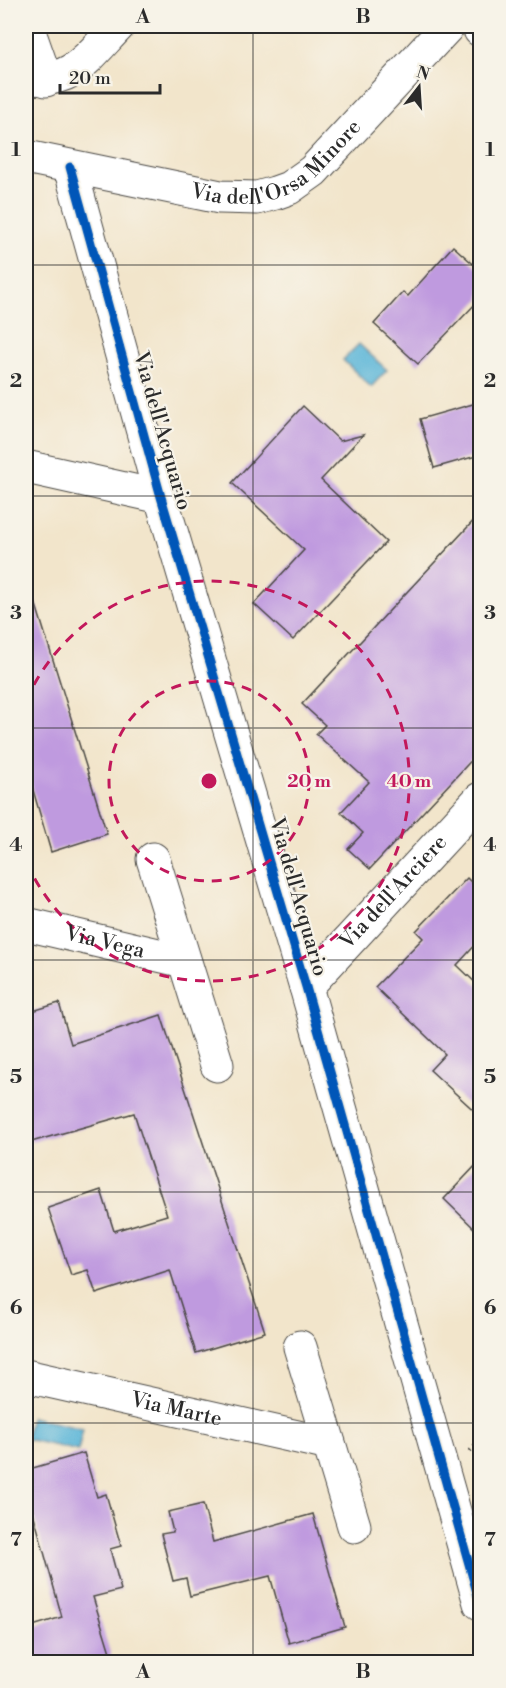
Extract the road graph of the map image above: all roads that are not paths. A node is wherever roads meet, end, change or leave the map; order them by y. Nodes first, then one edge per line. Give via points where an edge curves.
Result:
1 (27, 26) edge
2 (118, 26) edge
3 (448, 26) edge
4 (479, 26) edge
5 (480, 30) edge
6 (36, 78) edge
7 (26, 157) edge
8 (70, 167) junction
9 (26, 468) edge
10 (161, 497) junction
11 (480, 799) edge
12 (153, 859) dead end
13 (26, 924) edge
14 (184, 961) junction
15 (306, 987) junction
16 (217, 1065) dead end
17 (300, 1347) dead end
18 (26, 1376) edge
19 (329, 1444) junction
20 (354, 1526) dead end
21 (480, 1603) edge

1 - 6 street
2 - 6 street via 71,71 59,78
3 - 8 street, Via dell'Orsa Minore via 313,171 282,191 257,198 220,197
4 - 5 street
7 - 8 street, Via dell'Orsa Minore
8 - 10 street, Via dell'Acquario
9 - 10 street
10 - 15 street, Via dell'Acquario
11 - 15 street, Via dell'Arciere
12 - 14 street, Via Vega
13 - 14 street, Via Vega
14 - 16 street, Via Vega
15 - 21 street, Via dell'Acquario
17 - 19 street
18 - 19 street, Via Marte
19 - 20 street

